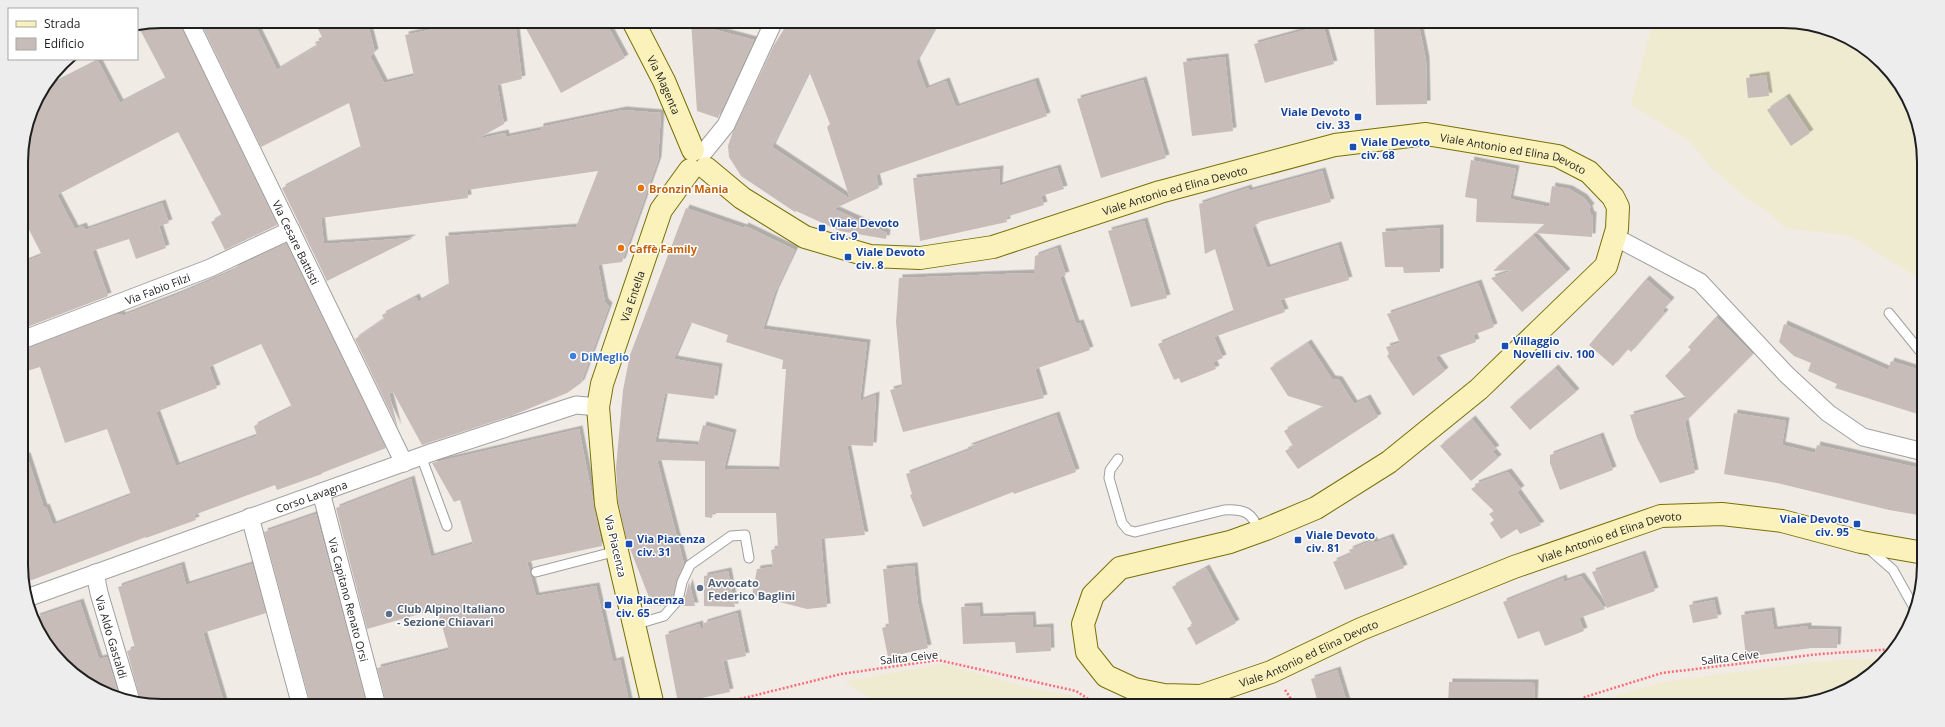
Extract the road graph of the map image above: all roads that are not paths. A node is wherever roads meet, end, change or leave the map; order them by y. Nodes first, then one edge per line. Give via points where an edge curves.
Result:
1 (192, 28) edge
2 (637, 28) edge
3 (771, 28) edge
4 (698, 160) junction
5 (290, 230) junction
6 (1615, 237) junction
7 (1889, 313) dead end
8 (28, 338) edge
9 (1917, 348) edge
10 (598, 407) junction
11 (1917, 450) edge
12 (421, 456) junction
13 (1118, 459) dead end
14 (404, 463) junction
15 (321, 492) junction
16 (250, 517) junction
17 (447, 526) dead end
18 (1259, 532) junction
19 (1861, 542) junction
20 (617, 551) junction
21 (1917, 553) edge
22 (749, 558) dead end
23 (536, 572) dead end
24 (95, 573) junction
25 (32, 596) edge
26 (1911, 603) edge
27 (634, 625) junction
28 (128, 694) edge
29 (299, 699) edge
30 (375, 699) edge
31 (651, 699) edge

1 - 5 street, Via Cesare Battisti
2 - 4 street, Via Magenta via 664,81
3 - 4 street, Via Entella via 726,125
4 - 6 street, Viale Antonio ed Elina Devoto via 742,198 805,237 870,256 920,258 993,246 1160,192 1335,145 1426,134 1558,156 1589,172 1613,197 1618,207
4 - 10 street, Via Entella via 661,210 602,384
5 - 8 street, Via Fabio Filzi via 210,268
5 - 14 street, Via Cesare Battisti
6 - 11 street via 1700,282 1786,374 1828,414 1862,437
6 - 18 street, Viale Antonio ed Elina Devoto via 1606,266 1479,389 1389,462 1316,508
7 - 9 lane
10 - 12 street, Corso Lavagna via 576,405
10 - 20 street, Via Piacenza via 606,504
12 - 14 street, Corso Lavagna
12 - 17 lane
13 - 18 lane via 1110,470 1109,478 1122,523 1128,530 1135,532 1224,510 1237,510 1248,512 1256,521
14 - 15 street, Corso Lavagna
15 - 16 street, Corso Lavagna
15 - 30 street, Via Capitano Renato Orsi
16 - 24 street, Corso Lavagna
16 - 29 street
18 - 19 street, Viale Antonio ed Elina Devoto via 1230,542 1120,568 1093,595 1083,624 1087,652 1106,676 1134,689 1164,695 1200,696 1271,672 1361,629 1514,567 1661,516 1722,514 1782,522
19 - 21 street, Viale Antonio ed Elina Devoto
19 - 26 lane via 1893,570
20 - 23 lane
20 - 27 street, Via Piacenza
22 - 27 lane via 745,535 731,536 690,566 682,582 678,600 664,616
24 - 25 street, Corso Lavagna
24 - 28 street, Via Aldo Gastaldi
27 - 31 street, Via Piacenza

